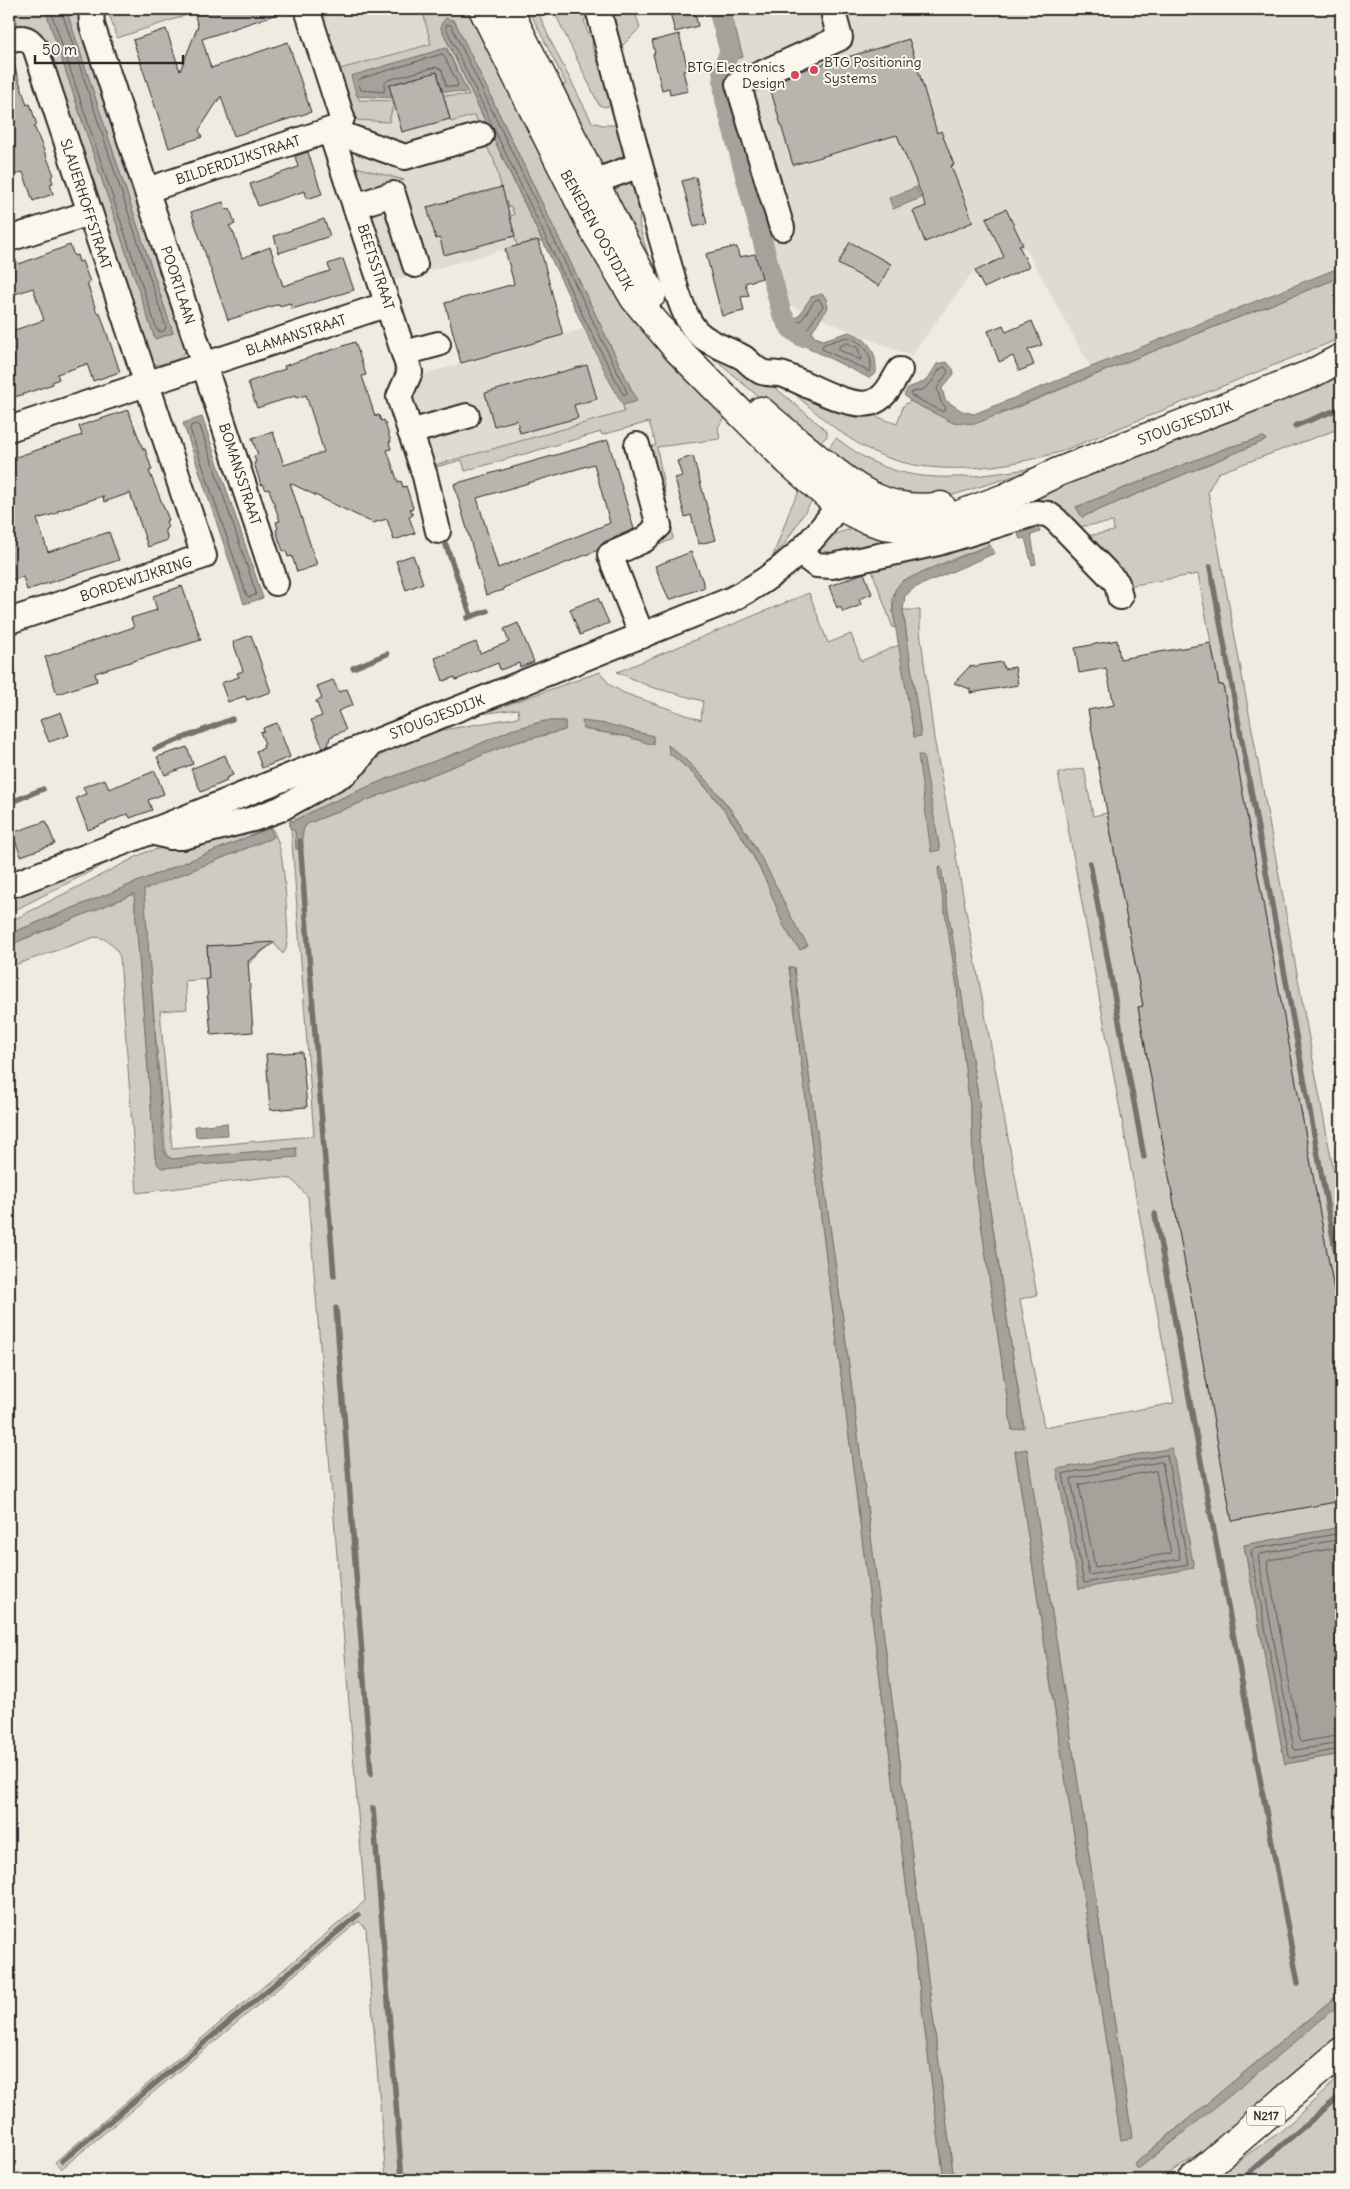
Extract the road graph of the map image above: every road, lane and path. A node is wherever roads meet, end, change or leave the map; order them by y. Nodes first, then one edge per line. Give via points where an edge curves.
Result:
1 (91, 9) edge
2 (307, 9) edge
3 (483, 9) edge
4 (508, 9) edge
5 (598, 9) edge
6 (839, 11) edge
7 (11, 39) edge
8 (330, 130) junction
9 (481, 135) dead end
10 (640, 164) junction
11 (584, 187) junction
12 (147, 190) junction
13 (355, 206) junction
14 (89, 213) junction
15 (782, 228) dead end
16 (9, 239) edge
17 (415, 265) dead end
18 (388, 304) junction
19 (438, 344) dead end
20 (404, 353) junction
21 (1341, 358) edge
22 (204, 365) junction
23 (1341, 367) edge
24 (900, 370) dead end
25 (1312, 374) junction
26 (146, 384) junction
27 (467, 416) dead end
28 (9, 429) edge
29 (410, 432) junction
30 (637, 445) dead end
31 (844, 495) junction
32 (438, 531) dead end
33 (798, 552) junction
34 (276, 583) dead end
35 (1120, 597) dead end
36 (9, 621) edge
37 (642, 636) junction
38 (9, 886) edge
39 (1341, 2052) edge
40 (1191, 2180) edge

1 - 12 street, POORTLAAN via 92,25
2 - 8 street via 342,118 338,127
3 - 11 main road, BENEDEN OOSTDIJK
4 - 11 main road, BENEDEN OOSTDIJK
5 - 10 street
6 - 15 street via 840,38 738,84
7 - 14 street, SLAUERHOFFSTRAAT via 24,38 35,47
8 - 9 street via 405,157
8 - 12 street, BILDERDIJKSTRAAT
8 - 13 street, BEETSSTRAAT
10 - 11 street
10 - 24 street via 679,297 688,320 699,334 742,357 762,372 778,373 833,396 864,404 883,396
11 - 31 main road, BENEDEN OOSTDIJK via 613,265 651,319 788,462
12 - 22 street, POORTLAAN
13 - 17 street via 393,194
13 - 18 street, BEETSSTRAAT
14 - 16 street
14 - 26 street, SLAUERHOFFSTRAAT
18 - 20 street, BEETSSTRAAT
18 - 22 street, BLAMANSTRAAT
19 - 20 street
20 - 29 street, BEETSSTRAAT via 410,372 399,397
21 - 25 main road, STOUGJESDIJK
22 - 26 street
22 - 34 street, BOMANSSTRAAT
23 - 25 main road, STOUGJESDIJK
25 - 31 main road, STOUGJESDIJK via 1058,472 1005,498 922,525 902,527 865,519
26 - 28 street
26 - 36 street, BORDEWIJKRING via 204,556
27 - 29 street
29 - 32 street, BEETSSTRAAT
30 - 37 street via 659,526 644,540 610,555
31 - 33 street, STOUGJESDIJK via 821,529
33 - 35 street via 816,566 832,566 914,549 1042,513 1056,520 1114,580
33 - 37 street, STOUGJESDIJK via 774,574 748,591
37 - 38 street, STOUGJESDIJK
39 - 40 main road, N217

